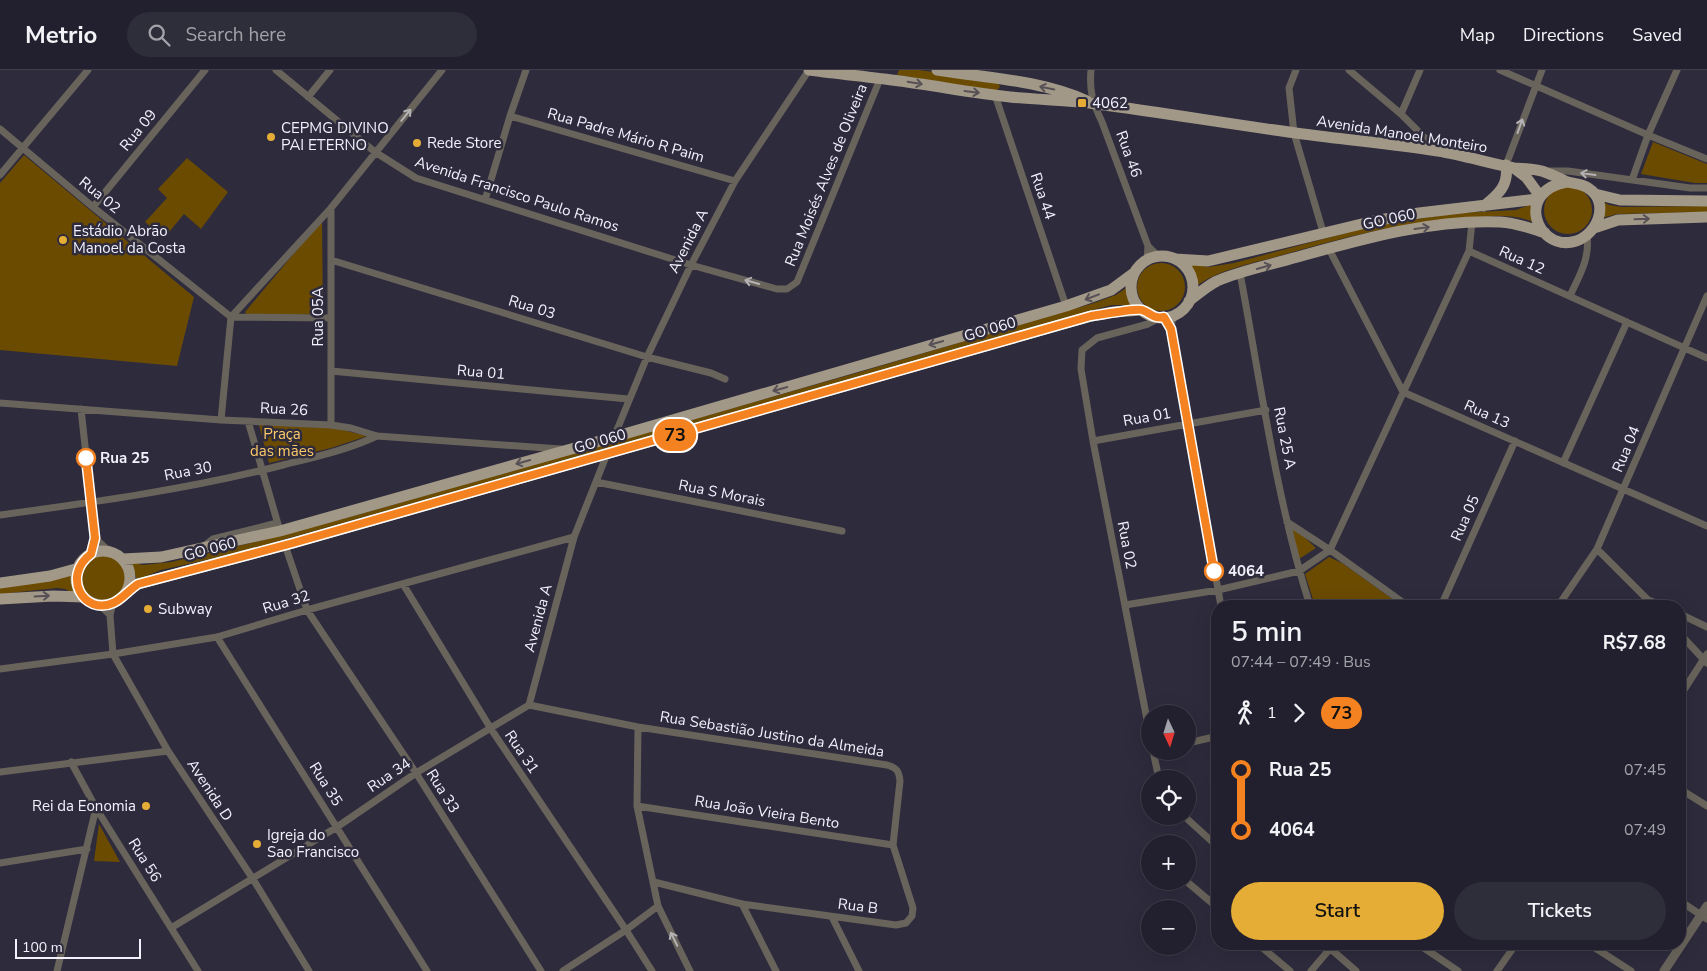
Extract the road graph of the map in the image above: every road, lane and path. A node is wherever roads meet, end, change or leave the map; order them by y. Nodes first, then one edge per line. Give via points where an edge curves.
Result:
1 (88, 70) edge
2 (205, 70) edge
3 (276, 70) edge
4 (330, 70) edge
5 (442, 70) edge
6 (526, 70) edge
7 (809, 70) edge
8 (940, 70) edge
9 (1090, 70) edge
10 (1296, 70) edge
11 (1349, 70) edge
12 (1420, 70) edge
13 (1500, 70) edge
14 (1542, 70) edge
15 (1677, 70) edge
16 (882, 74) edge
17 (995, 74) edge
18 (1012, 81) junction
19 (1535, 86) junction
20 (995, 95) junction
21 (308, 96) junction
22 (1010, 97) junction
23 (1093, 103) junction
24 (1401, 114) junction
25 (510, 116) junction
26 (0, 129) edge
27 (1294, 133) junction
28 (1648, 136) junction
29 (23, 148) junction
30 (1438, 151) junction
31 (375, 152) junction
32 (1707, 159) edge
33 (1510, 167) junction
34 (1544, 172) junction
35 (0, 175) edge
36 (1632, 180) junction
37 (735, 181) junction
38 (1567, 182) junction
39 (1707, 188) edge
40 (1595, 194) junction
41 (1539, 197) junction
42 (485, 200) junction
43 (1707, 201) edge
44 (1484, 206) junction
45 (93, 207) junction
46 (330, 208) junction
47 (1707, 217) edge
48 (1472, 222) junction
49 (1323, 232) junction
50 (1590, 232) junction
51 (1545, 233) junction
52 (1148, 246) junction
53 (1329, 249) junction
54 (1469, 251) junction
55 (1152, 258) junction
56 (1175, 259) junction
57 (331, 260) junction
58 (691, 265) junction
59 (1134, 273) junction
60 (1240, 273) junction
61 (1570, 296) junction
62 (1707, 296) edge
63 (1189, 301) junction
64 (1066, 306) junction
65 (1146, 316) junction
66 (1166, 317) junction
67 (231, 318) junction
68 (331, 318) junction
69 (1627, 322) junction
70 (1684, 348) junction
71 (646, 357) junction
72 (1707, 358) edge
73 (331, 371) junction
74 (725, 379) dead end
75 (1403, 392) junction
76 (628, 400) junction
77 (0, 403) edge
78 (81, 409) junction
79 (1266, 410) junction
80 (221, 420) junction
81 (248, 421) junction
82 (1187, 424) junction
83 (331, 425) junction
84 (377, 436) junction
85 (614, 437) junction
86 (1093, 441) junction
87 (1515, 441) junction
88 (566, 449) junction
89 (607, 454) junction
90 (1563, 463) junction
91 (261, 470) junction
92 (596, 482) junction
93 (1624, 488) junction
94 (91, 502) junction
95 (0, 515) edge
96 (1287, 522) junction
97 (1707, 525) edge
98 (278, 527) junction
99 (842, 532) dead end
100 (574, 537) junction
101 (95, 538) junction
102 (285, 545) junction
103 (1597, 549) junction
104 (1330, 550) junction
105 (110, 552) junction
106 (91, 554) junction
107 (123, 559) junction
108 (79, 568) junction
109 (1299, 571) junction
110 (0, 583) edge
111 (403, 584) junction
112 (1218, 590) junction
113 (127, 592) junction
114 (84, 597) junction
115 (0, 599) edge
116 (1220, 600) edge
117 (1308, 600) edge
118 (1400, 600) edge
119 (1444, 600) edge
120 (1562, 600) edge
121 (1648, 600) edge
122 (113, 603) junction
123 (100, 605) junction
124 (1125, 606) junction
125 (307, 610) junction
126 (110, 616) junction
127 (1686, 617) edge
128 (1707, 627) edge
129 (217, 637) junction
130 (1686, 640) edge
131 (113, 654) junction
132 (1706, 658) edge
133 (0, 669) edge
134 (1686, 687) edge
135 (529, 705) junction
136 (1144, 705) edge
137 (638, 727) junction
138 (491, 729) junction
139 (1211, 738) edge
140 (1196, 741) edge
141 (168, 751) junction
142 (71, 762) junction
143 (0, 772) edge
144 (899, 773) joint
145 (416, 774) junction
146 (1686, 793) edge
147 (636, 806) junction
148 (1707, 806) edge
149 (96, 808) junction
150 (1194, 825) edge
151 (337, 827) junction
152 (1211, 841) edge
153 (893, 845) junction
154 (86, 849) junction
155 (0, 863) edge
156 (252, 879) junction
157 (654, 882) junction
158 (1196, 889) edge
159 (1211, 902) edge
160 (742, 904) junction
161 (1686, 905) edge
162 (658, 906) junction
163 (1707, 906) edge
164 (832, 917) junction
165 (1704, 917) edge
166 (171, 928) junction
167 (626, 930) junction
168 (1686, 941) edge
169 (1265, 950) edge
170 (1326, 950) edge
171 (1335, 950) edge
172 (1427, 950) edge
173 (1512, 950) edge
174 (1598, 950) edge
175 (1680, 950) edge
176 (57, 971) edge
177 (198, 971) edge
178 (308, 971) edge
179 (426, 971) edge
180 (541, 971) edge
181 (563, 971) edge
182 (652, 971) edge
183 (690, 971) edge
184 (776, 971) edge
185 (860, 971) edge
186 (1290, 971) edge
187 (1311, 971) edge
188 (1356, 971) edge
189 (1458, 971) edge
190 (1496, 971) edge
191 (1631, 971) edge
192 (1664, 971) edge

1 - 29 street
2 - 45 street, Rua 09
3 - 21 street, Avenida Francisco Paulo Ramos
4 - 21 street
31 -> 5 street
6 - 25 street
7 - 16 main road, Avenida Manoel Monteiro
7 - 37 street, Avenida A
8 - 17 main road, Avenida Manoel Monteiro
9 - 23 street, Rua 46
10 - 27 street via 1289,88
11 - 24 street
12 - 24 street
13 - 19 street
14 - 19 street
15 - 28 street
16 -> 20 main road, Avenida Manoel Monteiro
16 -> 58 street, Rua Moisés Alves de Oliveira via 797,282 787,290 777,289
17 - 18 main road, Avenida Manoel Monteiro
18 - 22 main road
23 -> 18 main road, Avenida Manoel Monteiro via 1067,92
19 - 28 street
33 -> 19 street
20 - 22 main road, Avenida Manoel Monteiro
20 - 64 street, Rua 44
21 - 31 street, Avenida Francisco Paulo Ramos
22 - 23 main road, Avenida Manoel Monteiro
23 - 27 main road, Avenida Manoel Monteiro
23 - 52 street, Rua 46
24 - 30 street
25 - 37 street, Rua Padre Mário R Paim
25 - 42 street
26 - 29 street, Rua 02
27 - 30 main road, Avenida Manoel Monteiro
27 - 49 street
28 - 32 street
28 - 36 street
29 - 35 street
29 - 45 street, Rua 02
30 - 33 main road, Avenida Manoel Monteiro
31 - 42 street, Avenida Francisco Paulo Ramos via 416,178
31 - 46 street
33 - 34 main road, Avenida Manoel Monteiro
33 - 41 main road via 1526,177
33 - 44 main road via 1500,193
36 -> 34 street, Avenida Manoel Monteiro via 1568,171
34 - 38 main road
36 - 39 street, Avenida Manoel Monteiro
37 - 58 street, Avenida A
38 - 40 main road via 1587,187
38 - 41 main road via 1547,188
40 - 43 main road via 1620,200
40 - 50 main road via 1599,218
41 - 44 main road, GO 060
41 - 51 main road via 1536,214
42 - 58 street, Avenida Francisco Paulo Ramos
44 - 49 main road, GO 060 via 1419,213
45 - 67 street, Rua 02
46 - 57 street, Rua 05A
46 - 67 street
50 -> 47 main road via 1618,220
48 - 51 main road, GO 060 via 1502,222
53 -> 48 main road, GO 060 via 1376,236
48 - 54 street
49 - 56 main road, GO 060 via 1208,261
50 - 51 main road via 1573,242 1555,240
50 - 61 street via 1585,263
52 - 55 street, Rua 46
52 - 55 street, Rua 46
60 -> 53 main road, GO 060
53 - 75 street
54 - 61 street, Rua 12
54 - 75 street
55 - 56 main road via 1164,256
55 - 59 main road
56 - 63 main road via 1189,272 1192,281
57 - 68 street, Rua 05A
57 - 71 street, Rua 03
58 - 71 street, Avenida A
59 -> 64 main road, GO 060 via 1111,290
59 - 65 main road via 1131,290
60 - 63 main road, GO 060 via 1216,282
60 - 79 street, Rua 25 A
61 - 69 street, Rua 12
62 - 70 street, Rua 04
63 - 66 main road via 1184,308
64 -> 85 main road, GO 060
65 - 66 main road
65 - 86 street, Rua 02 via 1097,338 1082,350 1081,369
65 - 89 main road, GO 060 via 1114,312 1091,316
66 - 82 street via 1171,329
67 - 68 street
67 - 80 street
68 - 73 street, Rua 05A
69 - 70 street, Rua 12
69 - 90 street
70 - 72 street, Rua 12
70 - 93 street, Rua 04
71 - 74 street, Rua 03
71 - 76 street, Avenida A
73 - 76 street, Rua 01
73 - 83 street, Rua 05A
75 - 87 street, Rua 13
75 - 104 street
76 - 85 street, Avenida A
77 - 78 street, Rua 26
78 - 80 street, Rua 26
78 - 94 street
79 - 82 street, Rua 01
79 - 96 street, Rua 25 A
80 - 81 street, Rua 26
81 - 83 street, Rua 26
81 - 91 street
82 - 86 street, Rua 01
82 - 112 street
83 - 84 street, Rua 26
84 - 88 street, Rua 26
84 - 91 street, Rua 30 via 353,447
85 - 88 main road, GO 060
86 - 124 street, Rua 02
87 - 90 street, Rua 13
87 - 119 street, Rua 05
88 -> 98 main road, GO 060
89 - 92 street, Avenida A
89 - 102 main road, GO 060
90 - 93 street, Rua 13
91 - 94 street, Rua 30
91 - 98 street
92 - 99 street, Rua S Morais
92 - 100 street, Avenida A
93 - 97 street, Rua 13
93 - 103 street, Rua 04
94 - 95 street, Rua 30
94 - 101 street
96 - 104 street
96 - 109 street, Rua 25 A
98 - 107 main road, GO 060 via 161,557
100 - 111 street, Rua 32
100 - 135 street, Avenida A
101 - 105 street
101 - 106 street
102 - 113 main road, GO 060 via 138,584
102 - 125 street, Rua 33
103 - 120 street, Rua 04
103 - 121 street
104 - 109 street
104 - 118 street
105 - 106 main road
105 - 107 main road
106 - 108 main road
107 - 113 main road via 130,575
108 - 110 main road
108 - 114 main road via 77,583
109 - 112 street
109 - 117 street, Rua 25 A
111 - 125 street, Rua 32
111 - 138 street, Rua 31
112 - 116 street
112 - 124 street
113 - 122 main road
115 -> 114 main road
114 - 123 main road
122 - 123 main road
122 - 126 street, Avenida D
123 - 126 street
124 - 136 street, Rua 02
125 - 129 street, Rua 32
125 - 145 street, Rua 33
126 - 131 street, Avenida D
127 - 128 street
129 - 131 street, Rua 32
129 - 151 street, Rua 35
130 - 132 street
131 - 133 street, Rua 32
131 - 141 street, Avenida D
132 - 134 street
135 - 137 street
135 - 138 street, Rua 34
137 - 144 street, Rua Sebastião Justino da Almeida via 888,765
137 - 147 street
138 - 145 street, Rua 34
138 - 167 street, Rua 31
139 - 140 street
141 - 142 street
141 - 156 street, Avenida D
142 - 143 street
142 - 149 street, Rua 56
144 - 153 street, Rua B
145 - 151 street, Rua 34
145 - 180 street, Rua 33
146 - 148 street
147 - 153 street, Rua João Vieira Bento
147 - 157 street
149 - 154 street
149 - 166 street, Rua 56
150 - 152 street
151 - 156 street, Rua 34
151 - 179 street, Rua 35
153 - 164 street, Rua B via 912,916 906,923 896,925
154 - 155 street
154 - 176 street
156 - 166 street, Rua 34
156 - 178 street, Avenida D
157 - 160 street, Rua B
157 - 162 street
158 - 159 street
160 - 164 street, Rua B
160 - 184 street
161 - 165 street
162 - 167 street
183 -> 162 street
163 - 165 street
164 - 185 street
165 - 168 street
166 - 177 street, Rua 56
167 - 181 street
167 - 182 street
169 - 186 street
170 - 187 street
171 - 188 street
172 - 189 street
173 - 190 street
174 - 191 street
175 - 192 street

